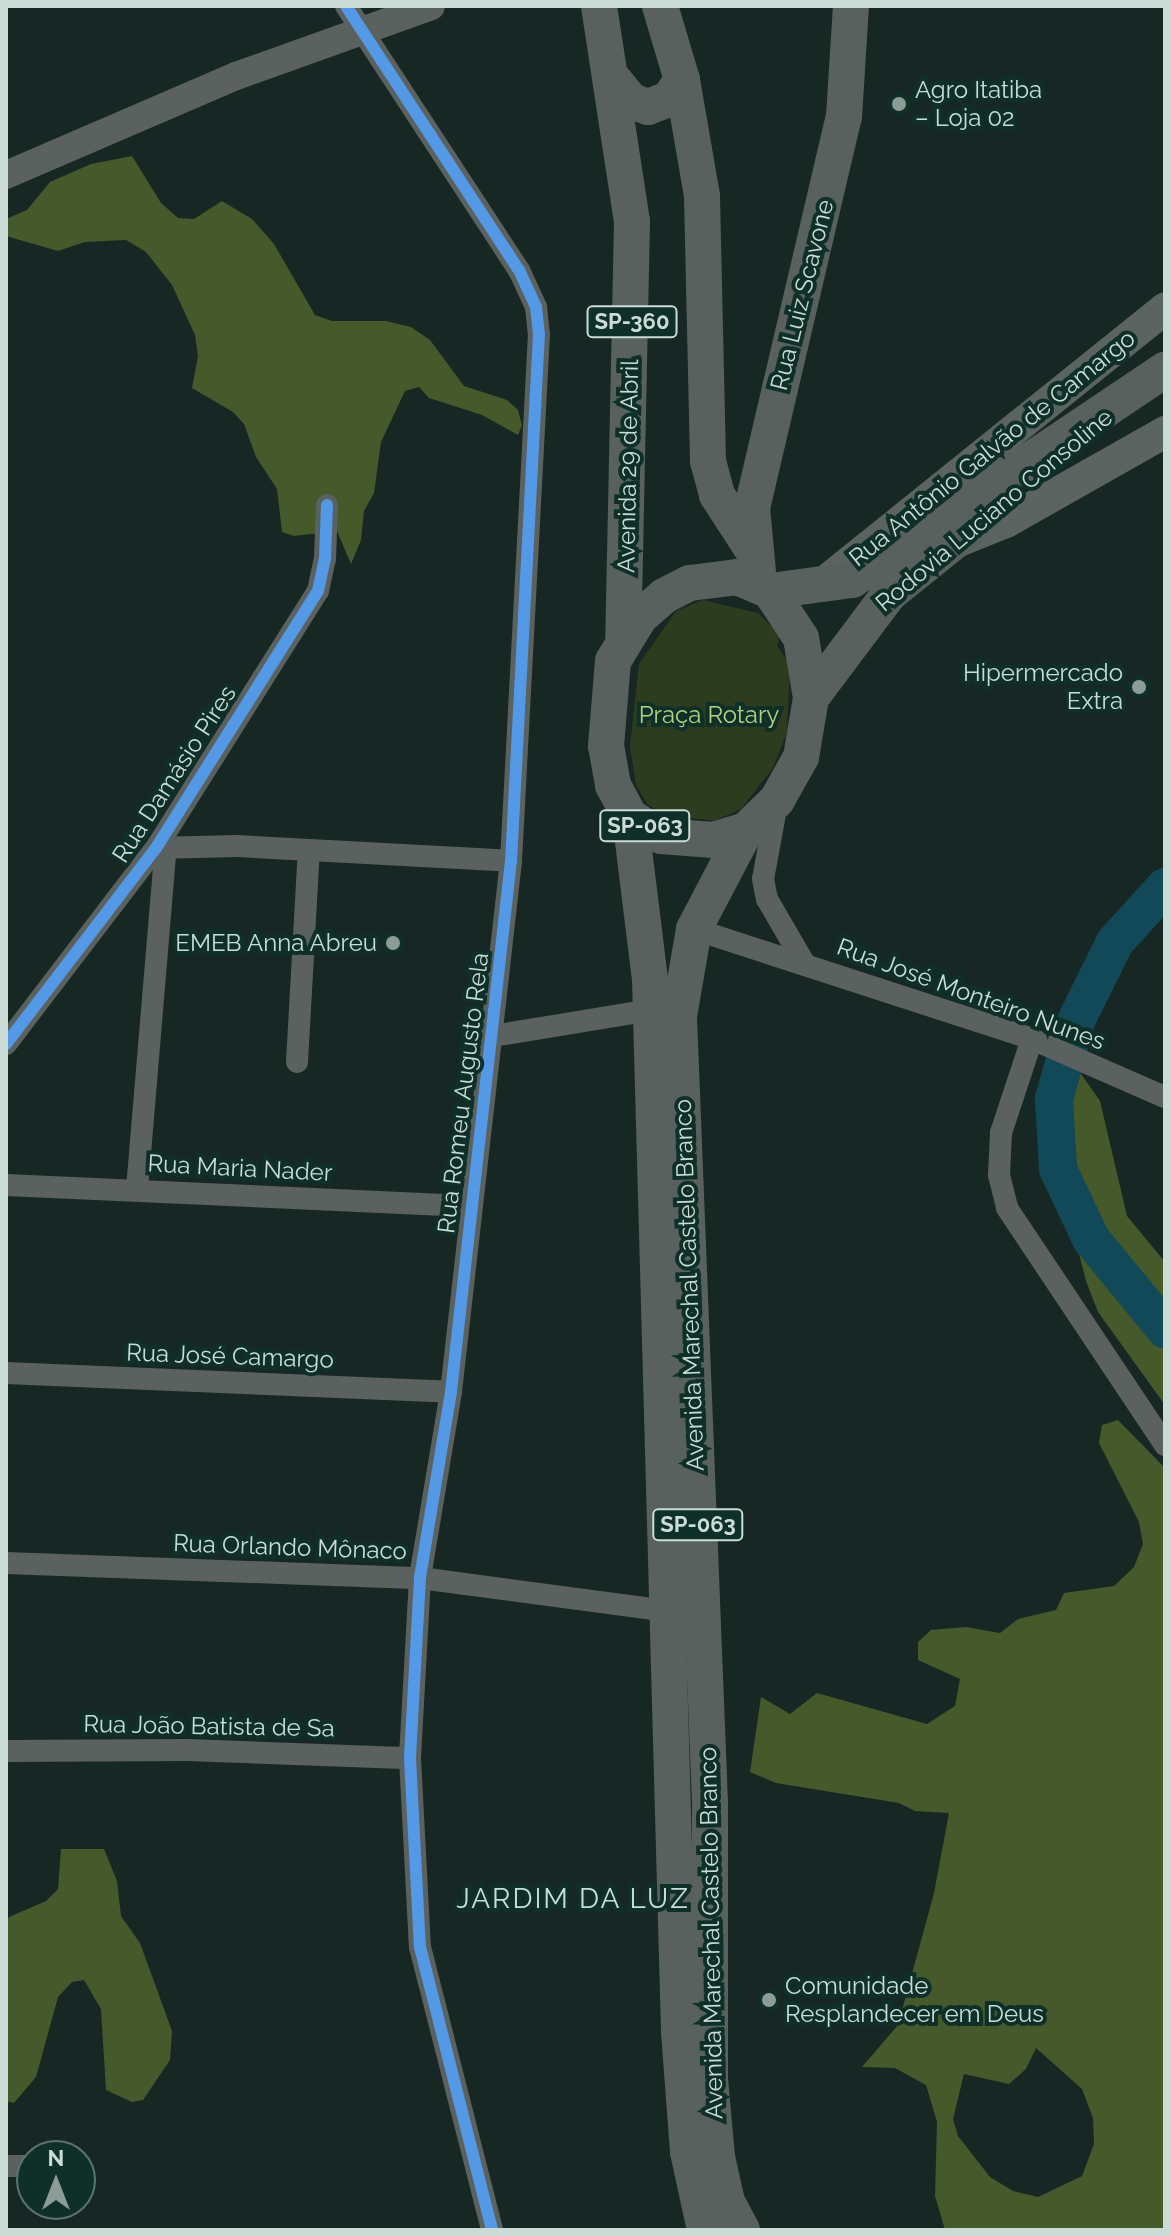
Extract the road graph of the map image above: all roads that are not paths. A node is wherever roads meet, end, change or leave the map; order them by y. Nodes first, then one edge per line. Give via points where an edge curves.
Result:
1 (346, 6) edge
2 (431, 6) edge
3 (660, 6) edge
4 (851, 6) edge
5 (597, 8) edge
6 (363, 31) junction
7 (682, 80) junction
8 (615, 81) junction
9 (6, 175) edge
10 (1165, 308) edge
11 (1165, 370) edge
12 (1122, 401) junction
13 (1165, 432) edge
14 (327, 505) dead end
15 (954, 543) junction
16 (761, 575) junction
17 (819, 587) junction
18 (623, 641) junction
19 (811, 698) junction
20 (777, 800) junction
21 (630, 817) junction
22 (746, 830) junction
23 (161, 847) junction
24 (309, 850) junction
25 (511, 861) junction
26 (694, 929) junction
27 (803, 961) junction
28 (650, 1010) junction
29 (493, 1036) junction
30 (1032, 1039) junction
31 (6, 1044) edge
32 (297, 1062) dead end
33 (1165, 1097) edge
34 (6, 1185) edge
35 (137, 1189) junction
36 (472, 1206) junction
37 (6, 1373) edge
38 (451, 1392) junction
39 (1165, 1445) edge
40 (6, 1563) edge
41 (420, 1578) junction
42 (667, 1611) junction
43 (6, 1751) edge
44 (410, 1758) junction
45 (492, 2230) edge
46 (705, 2230) edge
47 (742, 2230) edge

1 - 6 street, Rua Romeu Augusto Rela
2 - 6 street
3 - 7 main road
4 - 16 main road, Rua Luiz Scavone via 844,117 752,508
5 - 8 main road, Avenida 29 de Abril / SP-360
6 - 9 street via 236,76
6 - 25 street, Rua Romeu Augusto Rela via 460,174 536,307 538,371
7 - 8 main road via 669,99 648,107 631,101
7 - 16 main road via 702,196 708,461 717,495
8 - 18 main road, Avenida 29 de Abril / SP-360 via 632,221
10 - 17 main road, Rua Antônio Galvão de Camargo
11 - 12 main road, Rodovia Luciano Consoline / SP-063
12 - 15 main road, Rodovia Luciano Consoline / SP-063 via 1091,433
12 - 17 main road, Rodovia Luciano Consoline / SP-063 via 892,557 852,580
13 - 15 main road via 1006,522
14 - 23 street, Rua Damásio Pires via 318,591
15 - 19 main road, Rodovia Luciano Consoline / SP-063 via 889,594
16 - 17 main road, Rodovia Luciano Consoline / SP-063
16 - 18 main road, SP-063 via 690,583 664,596
16 - 19 main road, SP-063 via 801,638
18 - 21 main road, SP-063 via 611,676 606,746 613,785
19 - 20 main road, SP-063 via 801,757
20 - 22 main road, SP-063
20 - 27 street, Rua José Monteiro Nunes via 763,879 771,908
21 - 22 main road, SP-063 via 661,836 687,841
21 - 28 main road, Avenida Marechal Castelo Branco / SP-063 via 645,903
22 - 26 main road, Avenida Marechal Castelo Branco / SP-063
23 - 24 street
23 - 31 street, Rua Damásio Pires
23 - 35 street
24 - 25 street
24 - 32 street
25 - 29 street, Rua Romeu Augusto Rela
26 - 27 street, Rua José Monteiro Nunes via 780,960
26 - 47 main road, Avenida Marechal Castelo Branco / SP-063 via 679,1016 710,1803 710,2078 717,2157 727,2202
27 - 30 street, Rua José Monteiro Nunes
28 - 29 street
28 - 42 main road, Avenida Marechal Castelo Branco / SP-063
29 - 36 street, Rua Romeu Augusto Rela
30 - 33 street, Rua José Monteiro Nunes
30 - 39 street via 1001,1133 999,1175 1007,1208
34 - 35 street, Rua Maria Nader
35 - 36 street, Rua Maria Nader
36 - 38 street, Rua Romeu Augusto Rela
37 - 38 street, Rua José Camargo
38 - 41 street, Rua Romeu Augusto Rela
40 - 41 street, Rua Orlando Mônaco
41 - 42 street, Rua Orlando Mônaco
41 - 44 street, Rua Romeu Augusto Rela
42 - 46 main road, Avenida Marechal Castelo Branco / SP-063 via 679,2032 688,2152
43 - 44 street, Rua João Batista de Sa
44 - 45 street, Rua Romeu Augusto Rela via 420,1947

